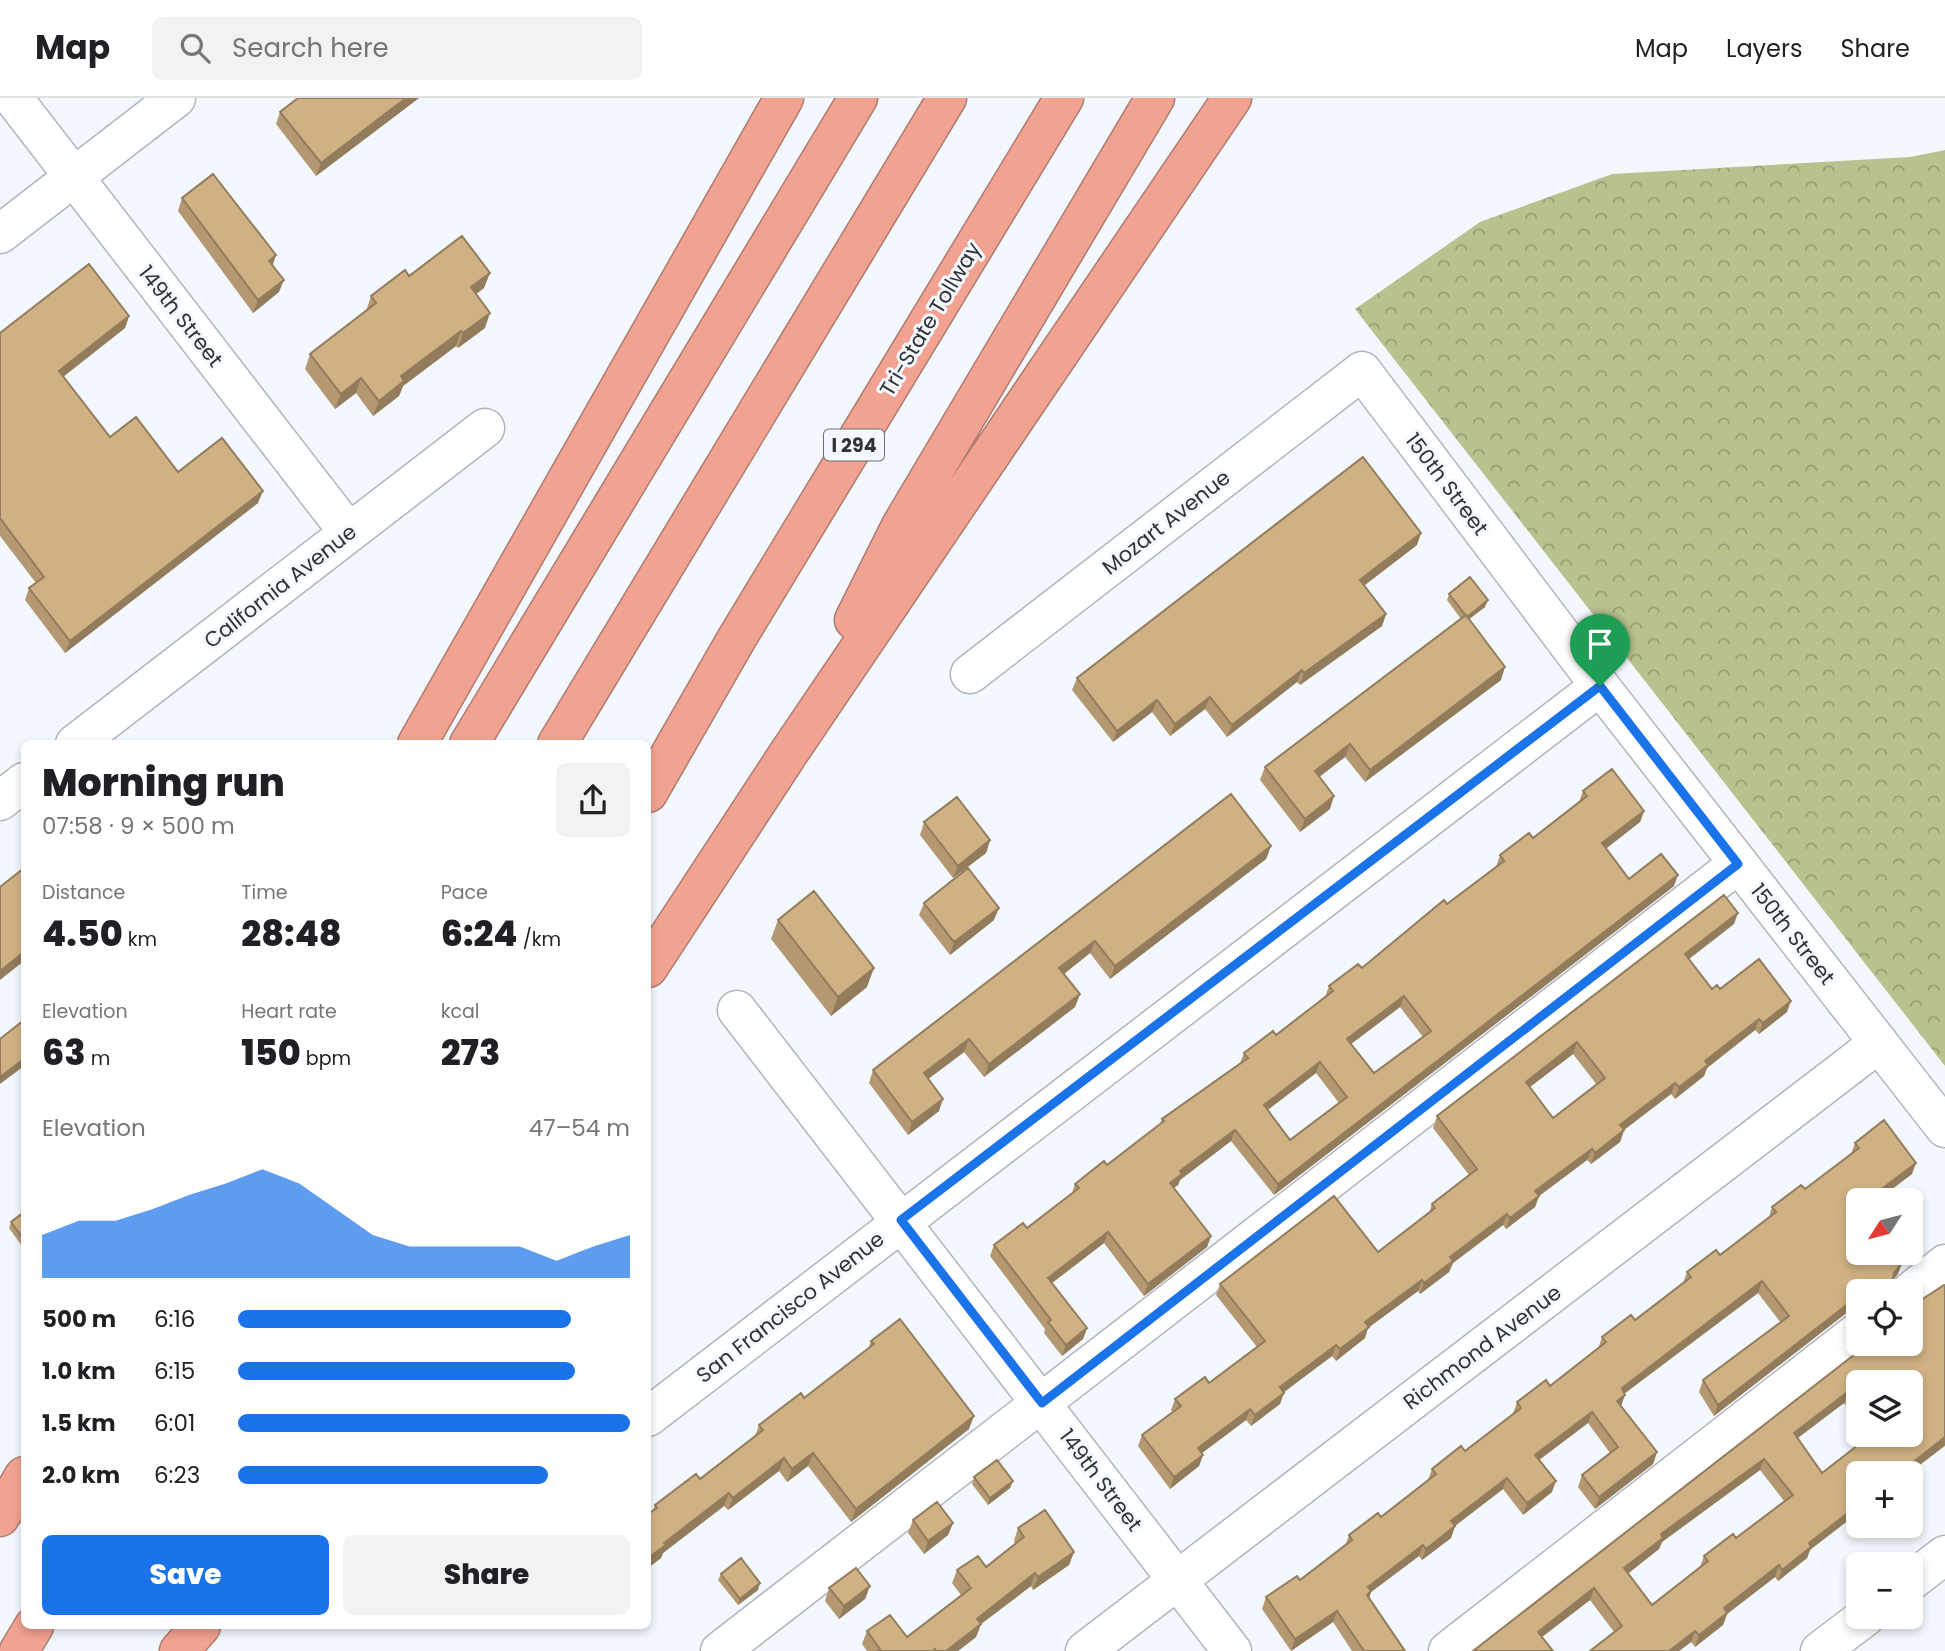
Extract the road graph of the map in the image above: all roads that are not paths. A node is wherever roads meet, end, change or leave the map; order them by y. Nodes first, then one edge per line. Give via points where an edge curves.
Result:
1 (13, 98) edge
2 (176, 98) edge
3 (785, 98) edge
4 (858, 98) edge
5 (947, 98) edge
6 (1064, 98) edge
7 (1155, 98) edge
8 (1231, 98) edge
9 (74, 176) junction
10 (0, 234) edge
11 (1362, 371) joint
12 (485, 428) dead end
13 (349, 533) junction
14 (970, 674) dead end
15 (1600, 686) junction
16 (80, 740) edge
17 (419, 740) edge
18 (471, 740) edge
19 (559, 740) edge
20 (788, 754) junction
21 (21, 784) edge
22 (651, 788) edge
23 (0, 801) edge
24 (1738, 864) junction
25 (651, 963) edge
26 (737, 1010) dead end
27 (1878, 1043) junction
28 (1945, 1128) edge
29 (901, 1220) junction
30 (1945, 1264) edge
31 (1923, 1282) edge
32 (1846, 1341) edge
33 (1042, 1403) junction
34 (651, 1415) edge
35 (21, 1481) edge
36 (0, 1517) edge
37 (1945, 1555) edge
38 (1923, 1572) edge
39 (1177, 1580) junction
40 (32, 1629) edge
41 (165, 1629) edge
42 (198, 1629) edge
43 (1849, 1629) edge
44 (19, 1651) edge
45 (153, 1651) edge
46 (179, 1651) edge
47 (720, 1651) edge
48 (1085, 1651) edge
49 (1232, 1651) edge
50 (1448, 1651) edge
51 (1820, 1651) edge

1 - 9 street, 149th Street
2 - 9 street
3 - 17 highway
4 - 18 highway
5 - 19 highway
6 - 22 highway, Tri-State Tollway / I 294
7 - 20 highway via 901,526
8 - 20 highway
9 - 10 street
9 - 13 street, 149th Street
11 - 14 street, Mozart Avenue
11 - 15 street, 150th Street
12 - 13 street, California Avenue
13 - 16 street, California Avenue
15 - 24 street, 150th Street
15 - 29 street, San Francisco Avenue
20 - 25 highway
21 - 23 street
24 - 27 street, 150th Street
24 - 33 street
26 - 29 street, 149th Street
27 - 28 street, 150th Street
27 - 39 street, Richmond Avenue
29 - 33 street, 149th Street
29 - 34 street, San Francisco Avenue
30 - 31 street
32 - 50 street
33 - 39 street, 149th Street
33 - 47 street
35 - 36 highway
37 - 38 street
39 - 48 street, Richmond Avenue
39 - 49 street, 149th Street
40 - 44 highway
41 - 45 highway
42 - 46 highway
43 - 51 street

